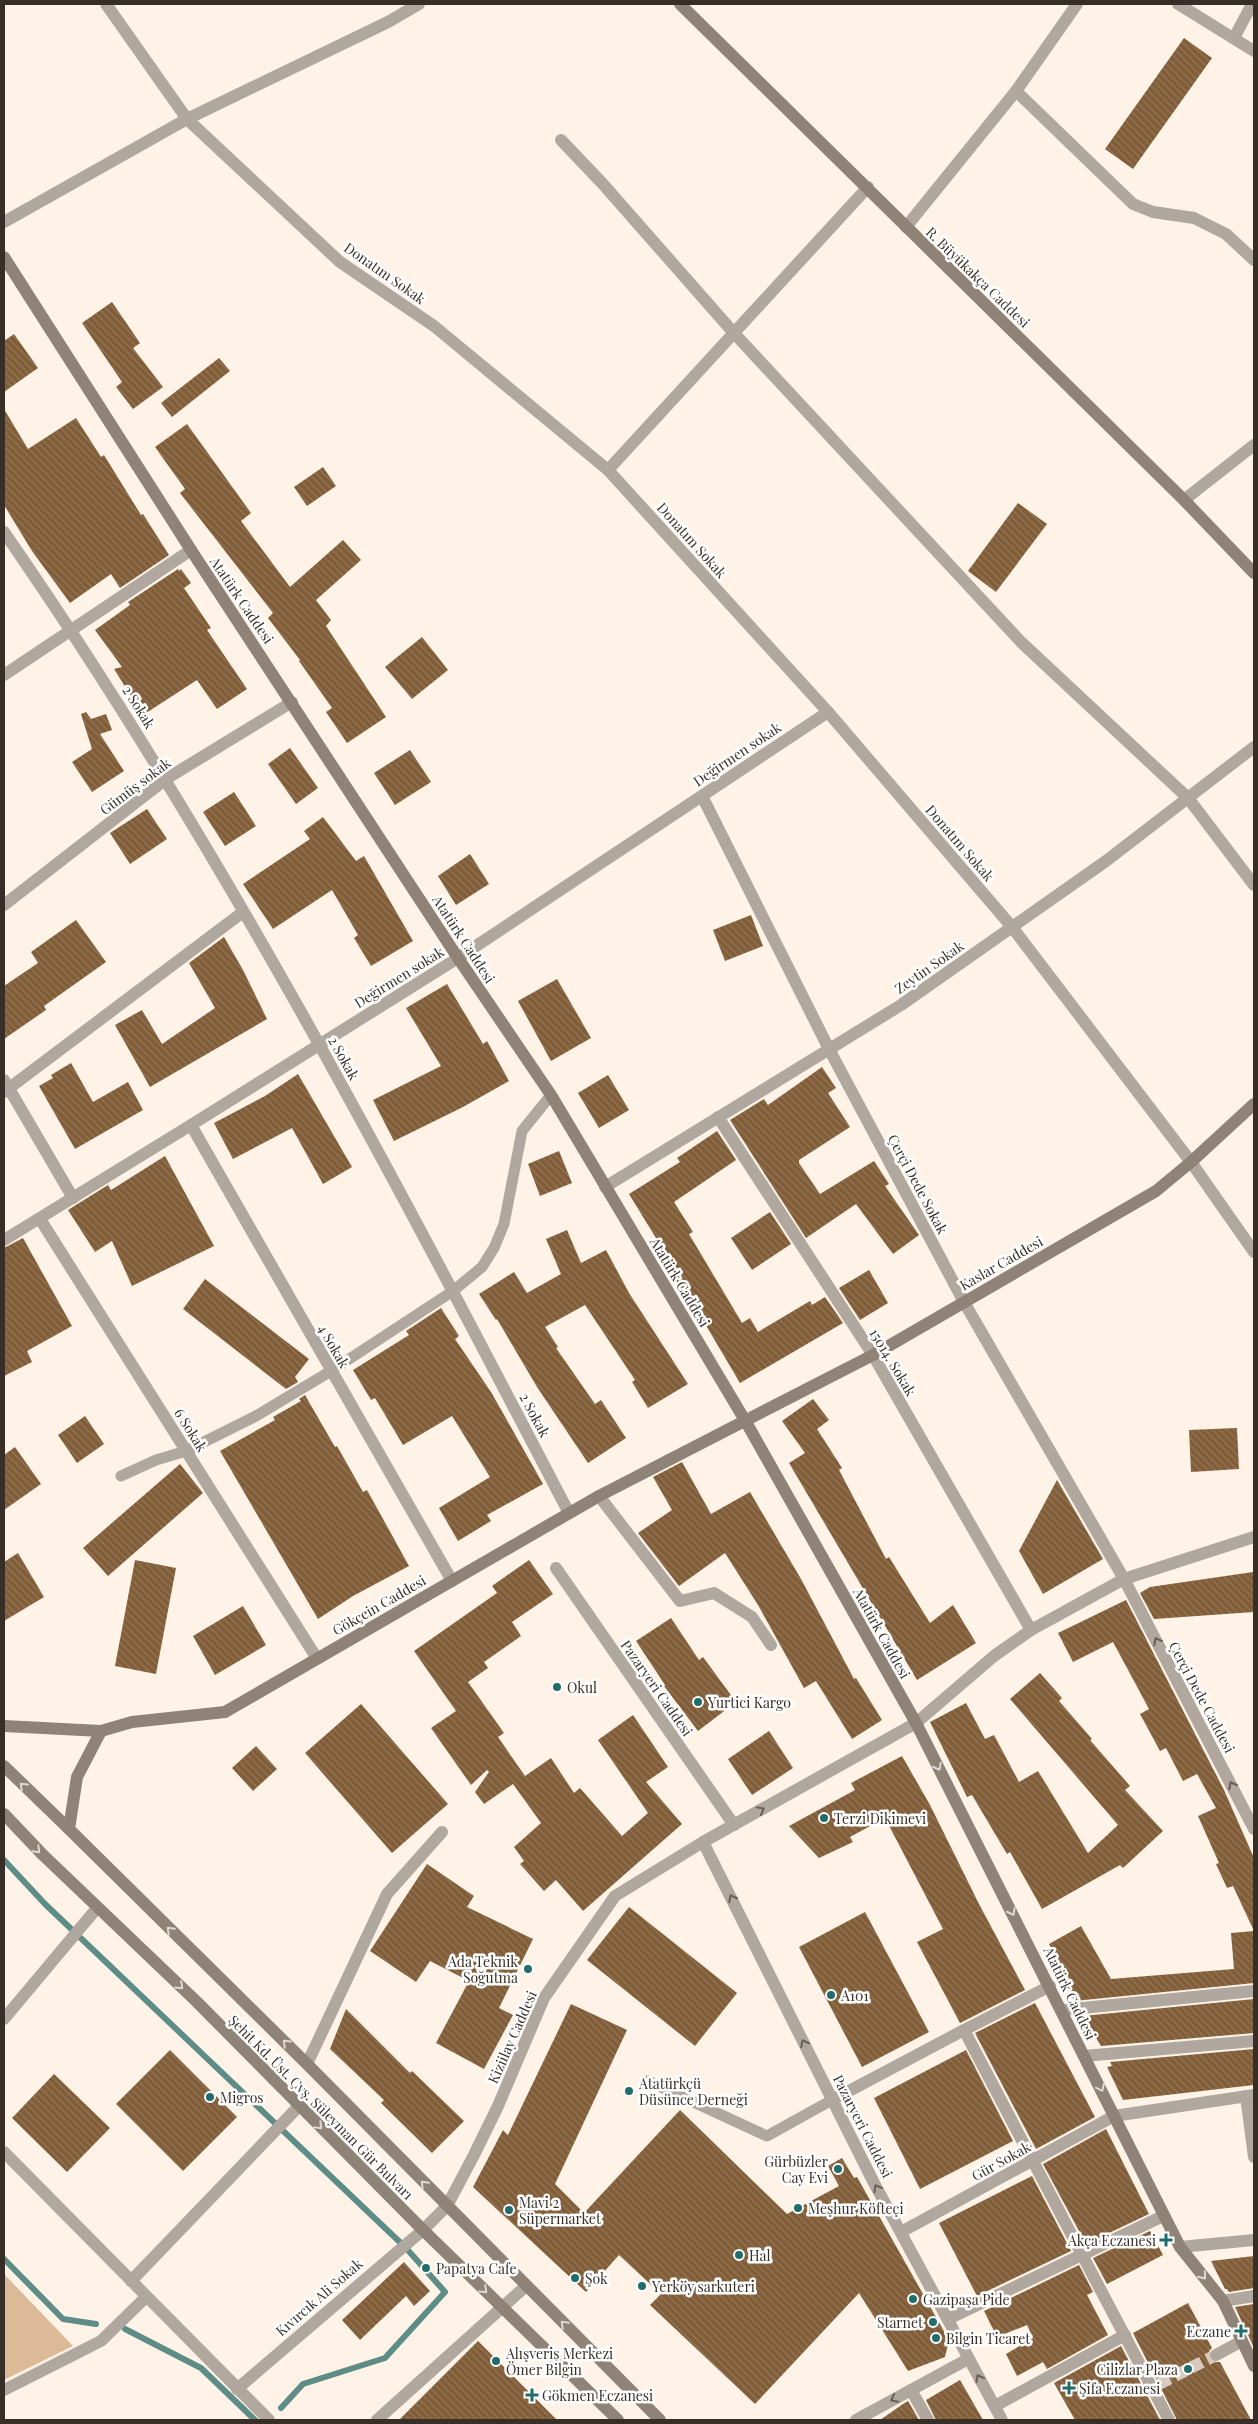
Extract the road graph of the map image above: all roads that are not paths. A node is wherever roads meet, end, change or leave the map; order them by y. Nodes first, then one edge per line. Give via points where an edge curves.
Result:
1 (106, 4) edge
2 (418, 4) edge
3 (680, 4) edge
4 (1077, 4) edge
5 (1178, 4) edge
6 (1252, 4) edge
7 (1234, 38) junction
8 (1254, 51) edge
9 (1016, 91) junction
10 (187, 119) junction
11 (561, 140) dead end
12 (868, 187) junction
13 (4, 222) edge
14 (906, 227) junction
15 (4, 257) edge
16 (1254, 260) edge
17 (733, 332) junction
18 (1254, 445) edge
19 (608, 470) junction
20 (1184, 500) junction
21 (4, 532) edge
22 (191, 550) junction
23 (1254, 573) edge
24 (71, 629) junction
25 (4, 675) edge
26 (292, 702) junction
27 (828, 712) junction
28 (1254, 747) edge
29 (166, 779) junction
30 (702, 796) junction
31 (1188, 798) junction
32 (1254, 885) edge
33 (4, 905) edge
34 (243, 912) junction
35 (1012, 927) junction
36 (458, 958) junction
37 (320, 1045) junction
38 (829, 1049) junction
39 (6, 1086) edge
40 (551, 1095) junction
41 (1254, 1104) edge
42 (718, 1117) junction
43 (191, 1126) junction
44 (1191, 1162) junction
45 (605, 1186) junction
46 (73, 1198) junction
47 (40, 1219) junction
48 (4, 1240) edge
49 (1254, 1252) edge
50 (453, 1291) junction
51 (964, 1302) junction
52 (873, 1355) junction
53 (331, 1371) junction
54 (746, 1422) junction
55 (186, 1451) junction
56 (121, 1476) dead end
57 (599, 1496) junction
58 (569, 1513) junction
59 (1254, 1537) edge
60 (556, 1568) dead end
61 (1124, 1578) junction
62 (452, 1580) junction
63 (1030, 1630) junction
64 (771, 1645) dead end
65 (316, 1657) junction
66 (916, 1724) junction
67 (4, 1726) edge
68 (101, 1731) junction
69 (4, 1766) edge
70 (4, 1814) edge
71 (734, 1825) junction
72 (69, 1829) junction
73 (1254, 1829) edge
74 (442, 1832) dead end
75 (704, 1842) junction
76 (96, 1908) junction
77 (1050, 1986) junction
78 (1254, 1991) edge
79 (1062, 2010) junction
80 (4, 2019) edge
81 (964, 2030) junction
82 (1254, 2041) edge
83 (1084, 2056) junction
84 (307, 2064) junction
85 (648, 2081) dead end
86 (1250, 2096) edge
87 (832, 2100) junction
88 (299, 2106) junction
89 (1114, 2116) junction
90 (1253, 2144) edge
91 (4, 2152) edge
92 (1254, 2157) edge
93 (1031, 2161) junction
94 (446, 2206) junction
95 (1163, 2216) junction
96 (423, 2230) junction
97 (901, 2232) junction
98 (1254, 2240) edge
99 (1180, 2247) junction
100 (1083, 2254) junction
101 (131, 2282) junction
102 (526, 2286) junction
103 (1254, 2296) edge
104 (146, 2297) junction
105 (1223, 2301) junction
106 (502, 2308) junction
107 (948, 2319) junction
108 (1125, 2335) junction
109 (1242, 2341) junction
110 (1216, 2354) tunnel mouth
111 (1251, 2354) edge
112 (968, 2360) junction
113 (1254, 2366) edge
114 (237, 2388) junction
115 (4, 2390) edge
116 (911, 2390) junction
117 (994, 2406) junction
118 (269, 2420) edge
119 (377, 2420) edge
120 (618, 2420) edge
121 (660, 2420) edge
122 (856, 2420) edge
123 (928, 2420) edge
124 (1002, 2420) edge
125 (1169, 2420) edge

1 - 10 street, Donatım Sokak
2 - 10 street via 388,22
3 - 12 street, R. Büyükakça Caddesi
4 - 9 street
5 - 7 street
6 - 7 street
7 - 8 street
9 - 14 street
9 - 16 street via 1134,204 1153,212 1194,218 1226,234
10 - 13 street
10 - 19 street, Donatım Sokak via 340,262 434,326
11 - 17 street
12 - 14 street, R. Büyükakça Caddesi
12 - 17 street
14 - 20 street, R. Büyükakça Caddesi
15 - 22 street, Atatürk Caddesi
17 - 19 street
17 - 31 street via 1021,642
18 - 20 street
19 - 27 street, Donatım Sokak
20 - 23 street, R. Büyükakça Caddesi
21 - 24 street, 2 Sokak
22 - 24 street
22 - 26 street, Atatürk Caddesi
24 - 25 street
24 - 29 street, 2 Sokak
26 - 29 street, Gümüş sokak
26 - 36 street, Atatürk Caddesi
27 - 30 street, Değirmen sokak
27 - 35 street, Donatım Sokak
28 - 31 street, Zeytin Sokak
29 - 33 street, Gümüş sokak
29 - 34 street, 2 Sokak
30 - 36 street, Değirmen sokak
30 - 38 street, Çerçi Dede Sokak
31 - 32 street
31 - 35 street, Zeytin Sokak
34 - 37 street, 2 Sokak
34 - 39 street
35 - 38 street, Zeytin Sokak via 901,1005
35 - 44 street, Donatım Sokak
36 - 37 street, Değirmen sokak
36 - 40 street, Atatürk Caddesi
37 - 43 street, Değirmen sokak
37 - 50 street, 2 Sokak
38 - 42 street, Zeytin Sokak
38 - 51 street, Çerçi Dede Sokak
39 - 46 street
40 - 45 street, Atatürk Caddesi
40 - 50 lane via 522,1131 504,1224 494,1248 482,1267
41 - 44 street, Kaslar Caddesi
42 - 45 street, Zeytin Sokak
42 - 52 street, 15014. Sokak
43 - 46 street, Değirmen sokak
43 - 53 street, 4 Sokak
44 - 49 street, Donatım Sokak
44 - 51 street, Kaslar Caddesi via 1156,1191
45 - 54 street, Atatürk Caddesi
46 - 47 street, Değirmen sokak
47 - 48 street, Değirmen sokak
47 - 55 street, 6 Sokak
50 - 53 lane
50 - 58 street, 2 Sokak
51 - 52 street, Kaslar Caddesi
51 - 61 street, Çerçi Dede Sokak
52 - 54 street, Kaslar Caddesi
52 - 63 street, 15014. Sokak
53 - 55 lane via 256,1416
53 - 62 street, 4 Sokak
54 - 57 street, Gökçein Caddesi
54 - 66 street, Atatürk Caddesi
55 - 56 lane
55 - 65 street, 6 Sokak
57 - 58 street, Gökçein Caddesi
57 - 64 street via 680,1601 714,1593 752,1617
58 - 62 street, Gökçein Caddesi
59 - 61 street, Kiziilay Caddesi
60 - 71 street, Pazaryeri Caddesi
61 - 63 street, Kiziilay Caddesi
73 -> 61 street, Çerçi Dede Caddesi
62 - 65 street, Gökçein Caddesi
63 - 66 street, Kiziilay Caddesi via 994,1656
65 - 68 street, Gökçein Caddesi via 225,1712 132,1722
71 -> 66 street, Kiziilay Caddesi
66 -> 77 street, Atatürk Caddesi
67 - 68 street, Gökçein Caddesi
68 - 72 street via 77,1778
72 -> 69 street, Şehit Kd. Üst. Çvş. Süleyman Gür Bulvarı
70 -> 76 street, Şehit Kd. Üst. Çvş. Süleyman Gür Bulvarı
71 - 75 street, Kiziilay Caddesi
84 -> 72 street, Şehit Kd. Üst. Çvş. Süleyman Gür Bulvarı
74 - 84 street via 387,1894
87 -> 75 street, Pazaryeri Caddesi
75 - 94 street, Kiziilay Caddesi via 616,1896 544,1998 498,2106
76 - 80 street
76 -> 88 street, Şehit Kd. Üst. Çvş. Süleyman Gür Bulvarı via 196,2002
77 - 79 street, Atatürk Caddesi
77 - 81 street
78 - 79 street
79 - 83 street, Atatürk Caddesi
81 - 87 street
81 - 93 street
82 - 83 street
83 -> 89 street, Atatürk Caddesi
94 -> 84 street, Şehit Kd. Üst. Çvş. Süleyman Gür Bulvarı
85 - 87 lane via 767,2136
86 - 89 street, Gür Sokak
86 - 90 street
97 -> 87 street, Pazaryeri Caddesi
88 -> 96 street, Şehit Kd. Üst. Çvş. Süleyman Gür Bulvarı
88 - 101 street
89 - 93 street, Gür Sokak
89 - 95 street, Atatürk Caddesi
90 - 92 street
91 - 101 street
93 - 97 street, Gür Sokak
93 - 100 street
94 - 96 street, Kiziilay Caddesi
94 - 102 street, Şehit Kd. Üst. Çvş. Süleyman Gür Bulvarı
95 - 99 street, Atatürk Caddesi
95 - 100 street
96 -> 106 street, Şehit Kd. Üst. Çvş. Süleyman Gür Bulvarı
96 - 114 street, Kıvırcık Ali Sokak
97 - 107 street, Pazaryeri Caddesi
98 - 99 street
99 -> 105 street, Atatürk Caddesi
100 - 107 street
100 - 108 street
101 - 104 street
102 - 106 street
121 -> 102 street, Şehit Kd. Üst. Çvş. Süleyman Gür Bulvarı
103 - 105 street
104 - 114 street
104 - 115 street via 101,2341
105 - 109 street, Atatürk Caddesi
106 - 119 street
106 - 120 street, Şehit Kd. Üst. Çvş. Süleyman Gür Bulvarı
107 - 112 street, Pazaryeri Caddesi
108 - 117 street
108 - 125 street via 1156,2386
109 - 110 street
109 - 111 street, Atatürk Caddesi
111 - 113 street, Atatürk Caddesi
112 - 116 street
117 -> 112 street, Pazaryeri Caddesi
114 - 118 street
116 -> 122 street
116 - 123 street
117 - 124 street, Pazaryeri Caddesi

